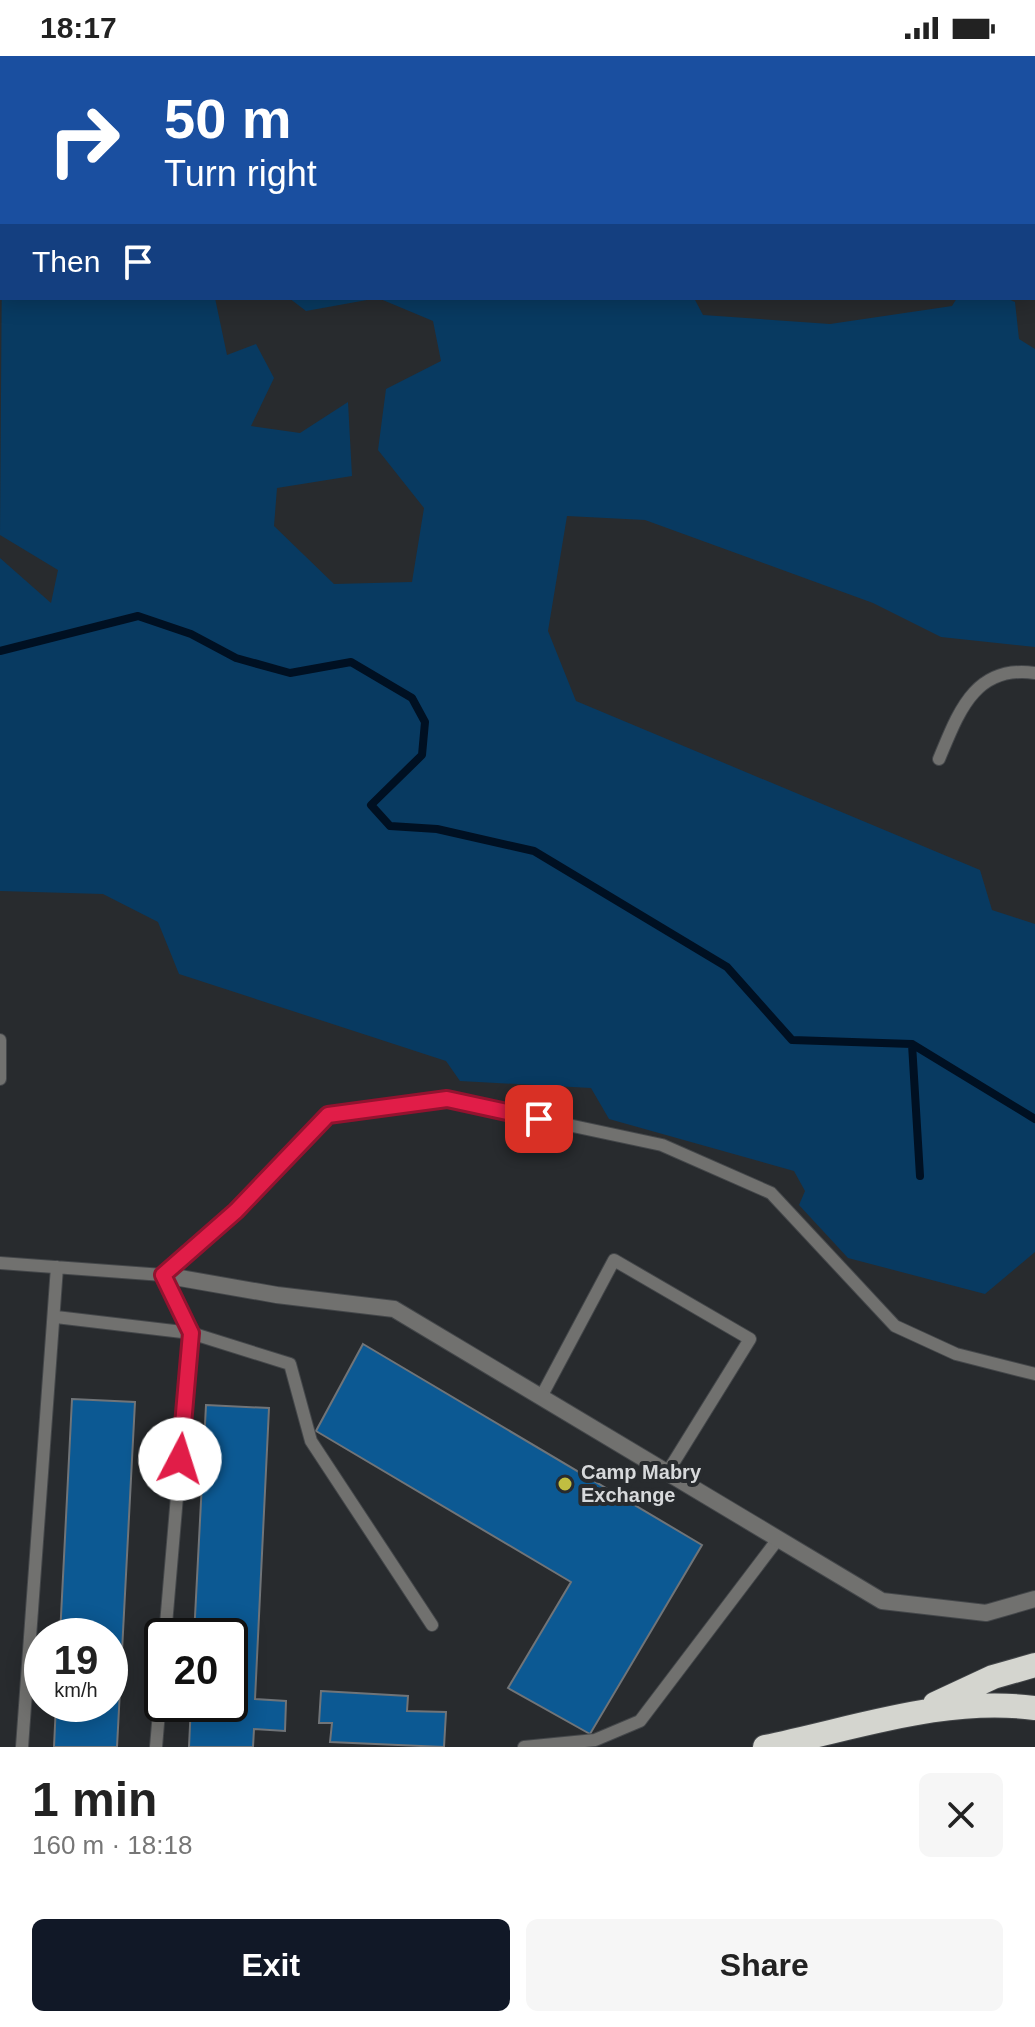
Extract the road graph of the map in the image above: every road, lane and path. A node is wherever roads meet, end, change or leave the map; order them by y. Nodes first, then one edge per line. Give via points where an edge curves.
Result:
1 (1035, 673) edge
2 (939, 759) dead end
3 (0, 1040) edge
4 (0, 1079) edge
5 (0, 1263) edge
6 (57, 1267) junction
7 (163, 1275) junction
8 (56, 1317) junction
9 (191, 1333) junction
10 (1035, 1374) edge
11 (541, 1397) junction
12 (667, 1473) junction
13 (778, 1539) junction
14 (1035, 1599) edge
15 (167, 1618) edge
16 (432, 1625) dead end
17 (1035, 1665) edge
18 (1035, 1708) edge
19 (922, 1710) junction
20 (158, 1722) edge
21 (22, 1747) edge
22 (156, 1747) edge
23 (524, 1747) edge
24 (765, 1747) edge

1 - 2 lane via 987,680 961,705
3 - 4 lane
5 - 6 lane
6 - 7 lane
6 - 8 lane
7 - 9 lane
7 - 10 lane via 236,1211 328,1115 447,1099 662,1145 771,1193 895,1326 956,1354
7 - 11 street via 394,1309
8 - 9 lane
8 - 21 lane
9 - 15 lane
9 - 16 lane via 290,1364 311,1441
11 - 12 street
11 - 12 lane via 614,1260 750,1339
12 - 13 street
13 - 14 street via 882,1601 986,1613
13 - 23 lane via 640,1721 595,1740
17 - 19 highway via 993,1677
18 - 19 highway
19 - 24 highway
20 - 22 lane

